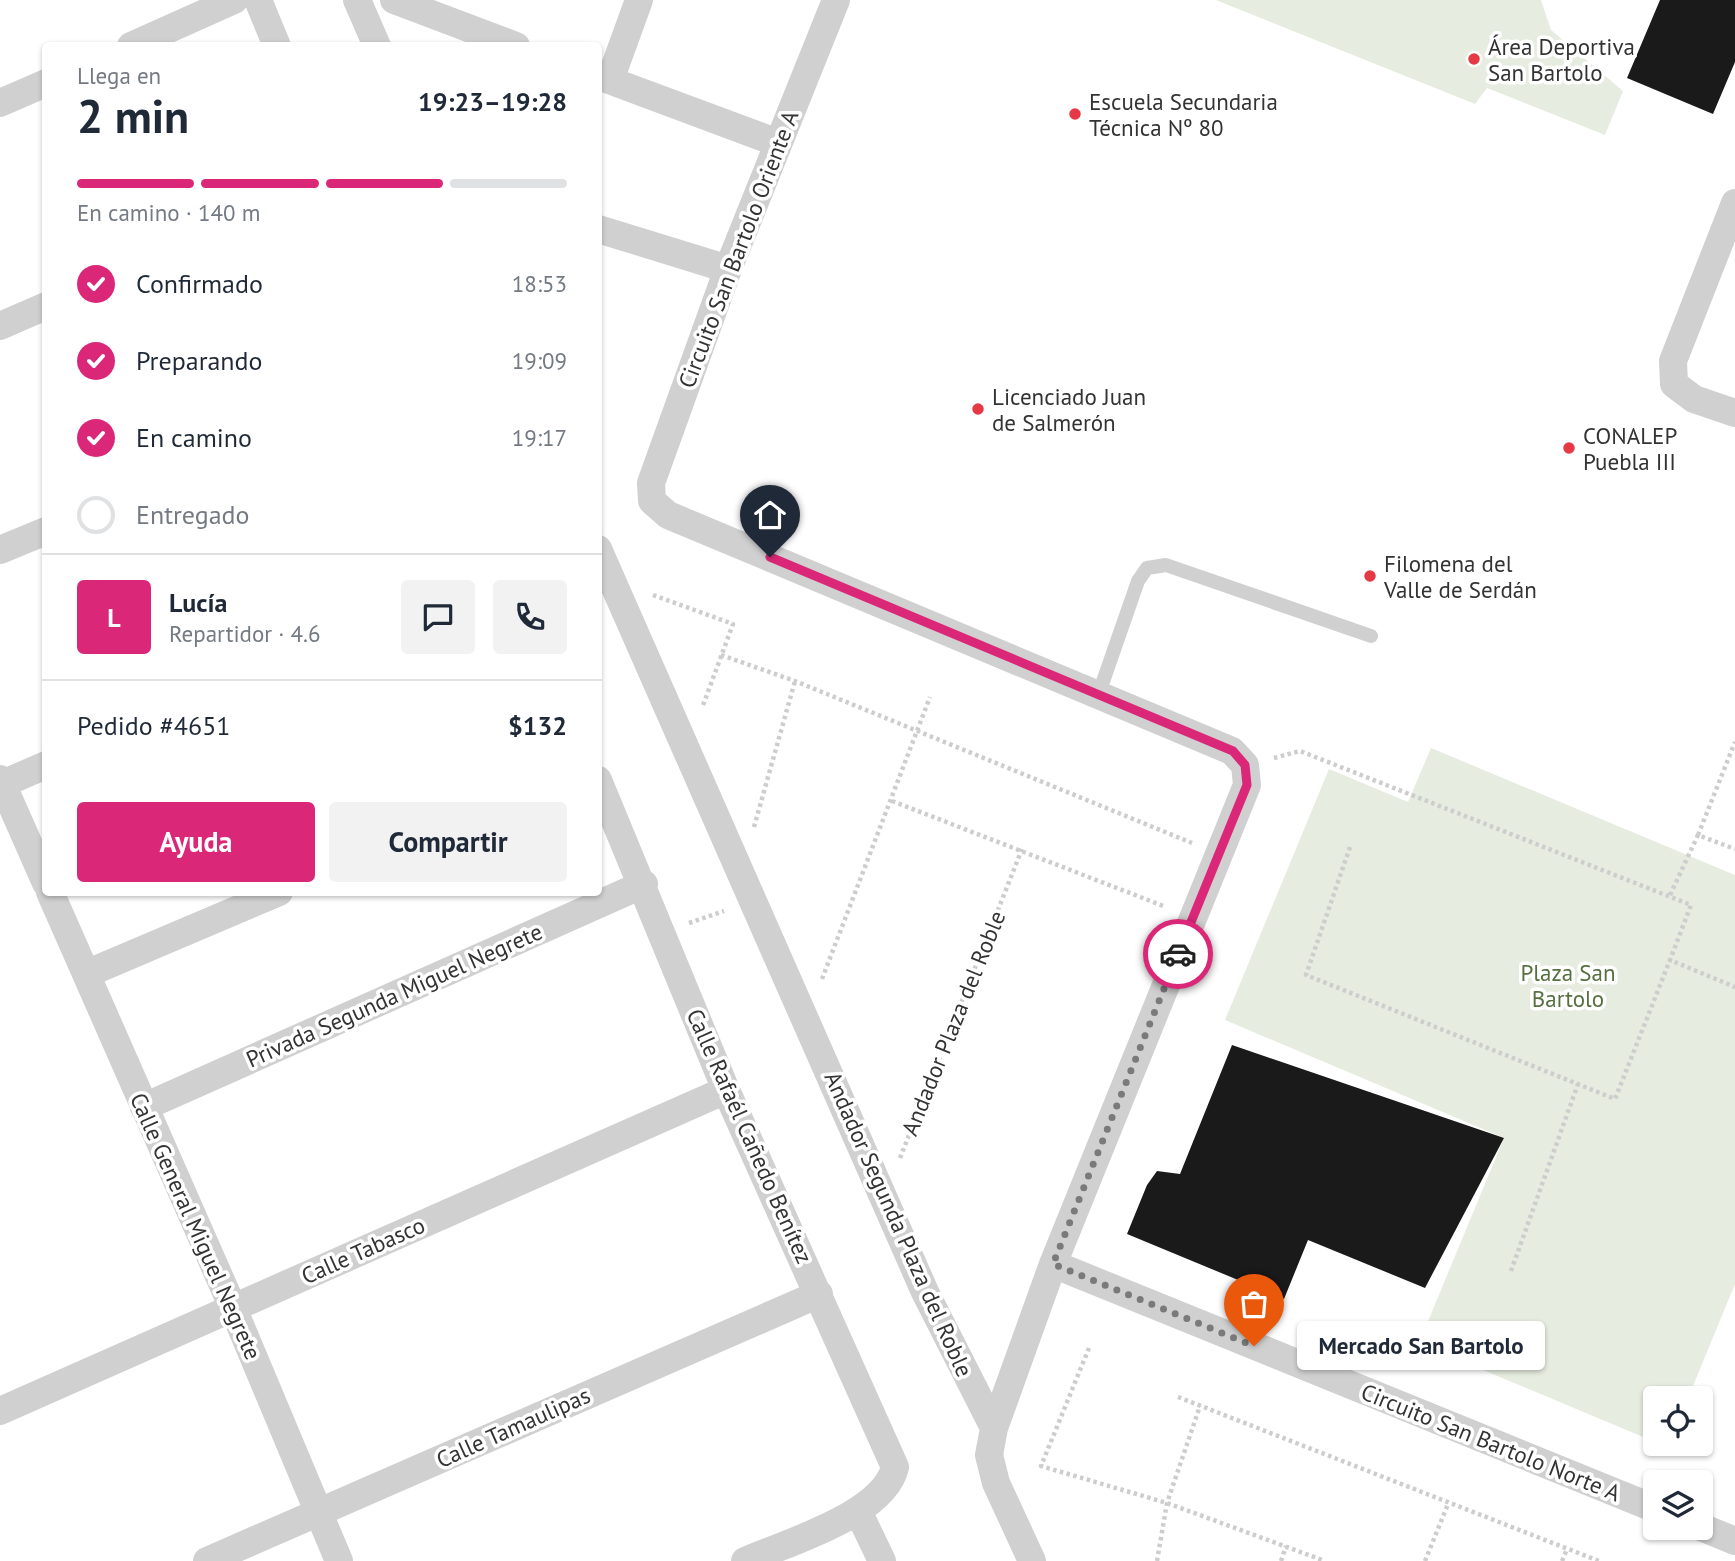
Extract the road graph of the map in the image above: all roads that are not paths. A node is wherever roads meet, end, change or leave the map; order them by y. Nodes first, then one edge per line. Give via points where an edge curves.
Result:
1 (234, 0) edge
2 (258, 0) edge
3 (357, 0) edge
4 (394, 0) edge
5 (639, 0) edge
6 (836, 0) edge
7 (140, 42) edge
8 (275, 42) edge
9 (375, 42) edge
10 (505, 42) edge
11 (604, 78) edge
12 (42, 85) edge
13 (0, 103) edge
14 (778, 143) junction
15 (1735, 204) edge
16 (602, 230) edge
17 (728, 269) junction
18 (42, 308) edge
19 (0, 326) edge
20 (1735, 413) edge
21 (42, 532) edge
22 (0, 551) edge
23 (602, 558) edge
24 (1371, 636) dead end
25 (1099, 694) junction
26 (42, 767) edge
27 (1, 783) edge
28 (602, 789) edge
29 (42, 874) edge
30 (644, 884) junction
31 (52, 896) edge
32 (270, 896) edge
33 (86, 974) junction
34 (726, 1090) junction
35 (144, 1107) junction
36 (1053, 1264) junction
37 (819, 1294) junction
38 (233, 1308) junction
39 (0, 1411) edge
40 (994, 1428) junction
41 (1643, 1504) edge
42 (859, 1511) junction
43 (318, 1513) junction
44 (1713, 1532) edge
45 (1735, 1541) edge
46 (207, 1561) edge
47 (339, 1561) edge
48 (745, 1561) edge
49 (881, 1561) edge
50 (1032, 1561) edge

1 - 7 street
2 - 8 street
3 - 9 street
4 - 10 street
5 - 11 street
6 - 14 street, Circuito San Bartolo Oriente A
11 - 14 street
12 - 13 street
14 - 17 street, Circuito San Bartolo Oriente A
15 - 20 street via 1673,361 1674,384 1694,398
16 - 17 street
17 - 25 street, Circuito San Bartolo Oriente A via 651,483 652,501 668,515
18 - 19 street
21 - 22 street
23 - 40 street, Andador Segunda Plaza del Roble via 925,1292
24 - 25 lane via 1166,565 1147,568 1138,581
25 - 36 street via 1233,751 1245,765 1247,785
26 - 27 street
27 - 29 street
28 - 30 street, Calle Rafaél Cañedo Benítez
30 - 34 street, Calle Rafaél Cañedo Benítez
30 - 35 street, Privada Segunda Miguel Negrete
31 - 33 street, Calle General Miguel Negrete
32 - 33 street
33 - 35 street, Calle General Miguel Negrete
34 - 37 street, Calle Rafaél Cañedo Benítez
34 - 38 street, Calle Tabasco
35 - 38 street, Calle General Miguel Negrete
36 - 40 street
36 - 41 street, Circuito San Bartolo Norte A
37 - 42 street, Calle Rafaél Cañedo Benítez via 895,1467 885,1489
37 - 43 street, Calle Tamaulipas
38 - 39 street, Calle Tabasco
38 - 43 street, Calle General Miguel Negrete
40 - 50 street via 989,1455 996,1483
42 - 48 street
42 - 49 street
43 - 46 street, Calle Tamaulipas
43 - 47 street, Calle General Miguel Negrete
44 - 45 street

